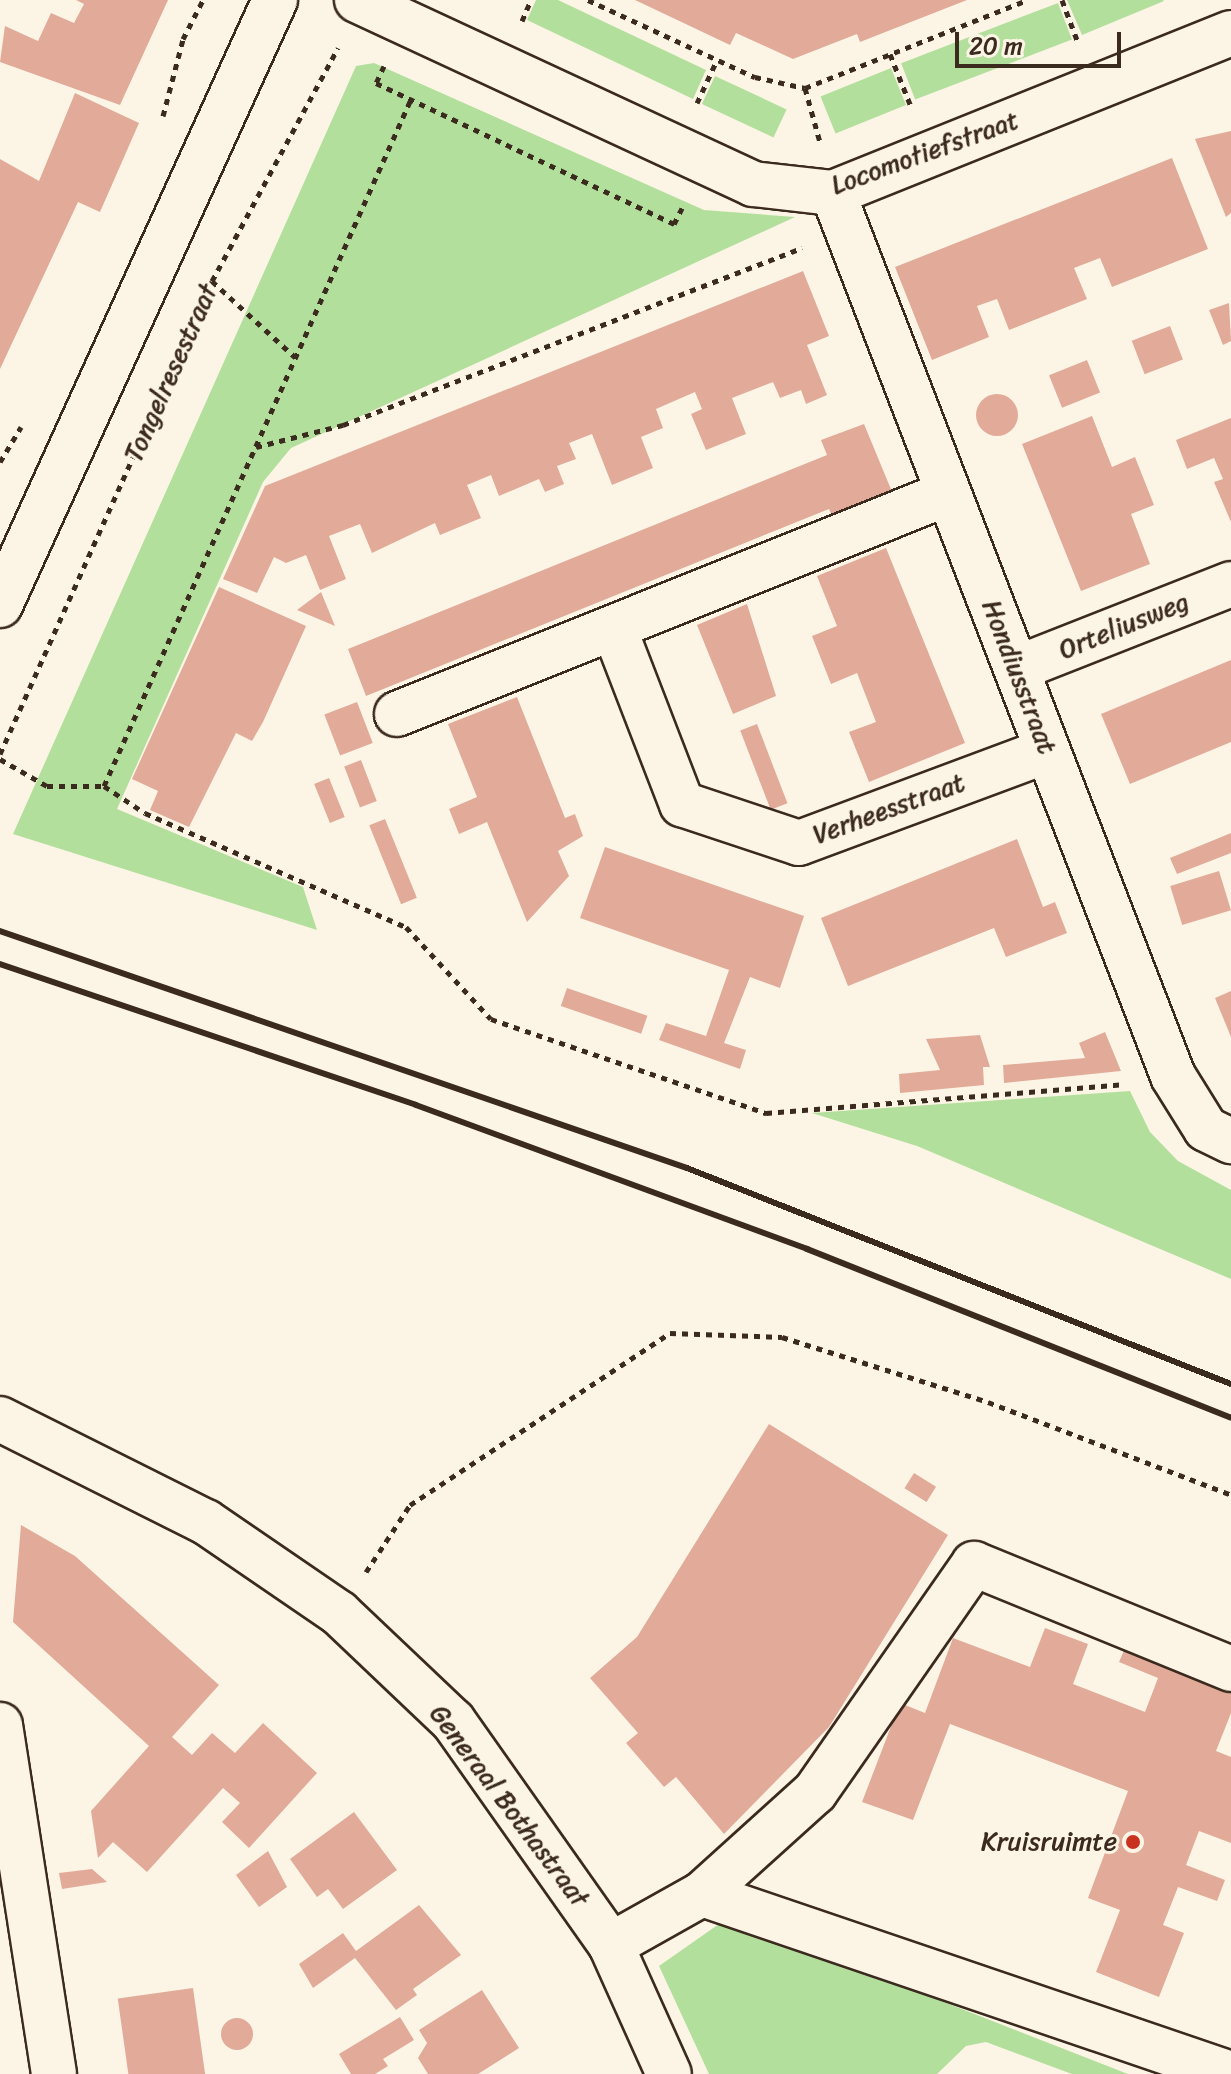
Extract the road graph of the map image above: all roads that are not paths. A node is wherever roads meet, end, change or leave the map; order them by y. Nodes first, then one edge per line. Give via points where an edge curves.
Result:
1 (275, 0) edge
2 (358, 1) edge
3 (1231, 33) edge
4 (840, 212) junction
5 (946, 494) junction
6 (1231, 584) edge
7 (0, 605) edge
8 (614, 628) junction
9 (1018, 668) junction
10 (397, 714) dead end
11 (1046, 751) junction
12 (1231, 1141) edge
13 (2, 1430) edge
14 (1231, 1669) edge
15 (0, 1725) edge
16 (702, 1894) junction
17 (611, 1945) junction
18 (54, 2074) edge
19 (669, 2074) edge
20 (1231, 2074) edge

1 - 7 street
2 - 4 street, Locomotiefstraat via 753,184
3 - 4 street, Locomotiefstraat
4 - 5 street, Hondiusstraat
5 - 8 street
5 - 9 street, Hondiusstraat
6 - 9 street, Orteliusweg
8 - 10 street
8 - 11 street, Verheesstraat via 682,804 799,843
9 - 11 street, Hondiusstraat
11 - 12 street, Hondiusstraat via 1173,1076 1206,1129
13 - 17 street, Generaal Bothastraat via 206,1522 339,1613 453,1721
14 - 16 street via 974,1564 815,1792
15 - 18 street
16 - 17 street
16 - 20 street
17 - 19 street, Generaal Bothastraat

